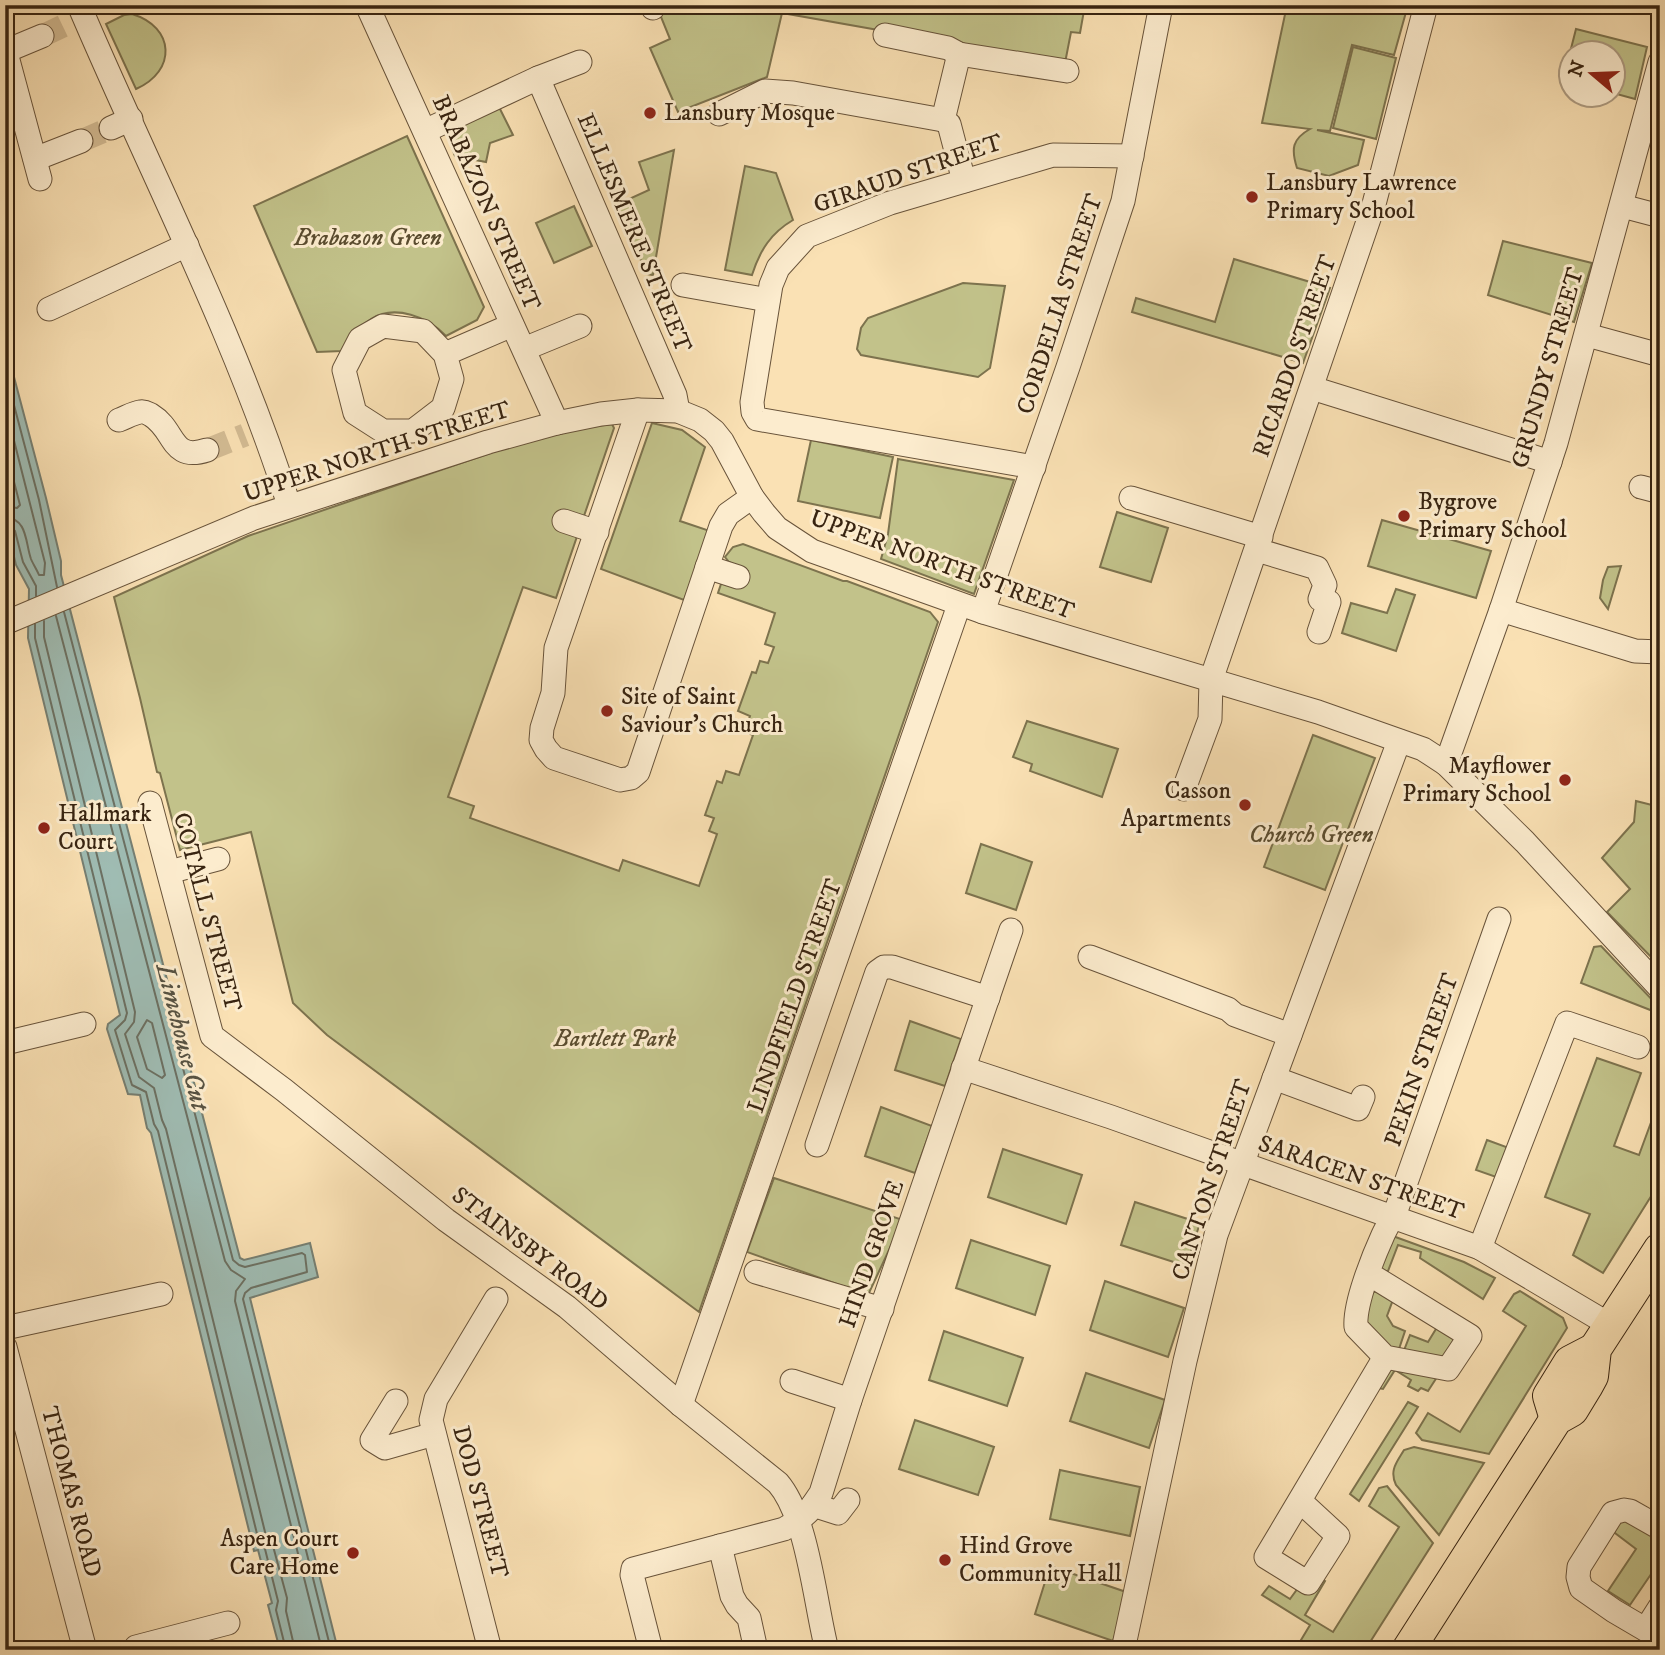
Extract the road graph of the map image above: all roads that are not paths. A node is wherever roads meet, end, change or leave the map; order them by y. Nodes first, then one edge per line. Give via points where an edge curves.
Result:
1 (367, 5) edge
2 (1161, 5) edge
3 (1426, 5) edge
4 (76, 16) edge
5 (884, 35) dead end
6 (42, 36) tunnel mouth
7 (5, 50) edge
8 (959, 54) junction
9 (580, 62) dead end
10 (1660, 62) edge
11 (1067, 71) dead end
12 (538, 78) junction
13 (1655, 98) edge
14 (719, 114) dead end
15 (943, 120) junction
16 (425, 131) junction
17 (81, 141) tunnel mouth
18 (1132, 156) junction
19 (964, 181) junction
20 (1622, 206) junction
21 (1660, 216) edge
22 (187, 245) junction
23 (683, 285) dead end
24 (768, 300) junction
25 (49, 309) dead end
26 (512, 325) junction
27 (580, 326) dead end
28 (1587, 335) junction
29 (524, 349) junction
30 (445, 354) junction
31 (1660, 355) edge
32 (1312, 388) junction
33 (638, 410) junction
34 (678, 411) junction
35 (119, 421) dead end
36 (557, 423) junction
37 (207, 450) tunnel mouth
38 (1550, 462) junction
39 (1034, 467) junction
40 (752, 497) junction
41 (1131, 498) dead end
42 (289, 505) junction
43 (564, 521) dead end
44 (597, 532) junction
45 (1259, 543) junction
46 (707, 567) junction
47 (738, 577) dead end
48 (959, 604) junction
49 (1501, 610) junction
50 (983, 612) junction
51 (13, 620) edge
52 (1319, 632) dead end
53 (1660, 653) edge
54 (1212, 680) junction
55 (1399, 741) junction
56 (1446, 764) junction
57 (1184, 789) dead end
58 (150, 803) dead end
59 (218, 859) dead end
60 (169, 872) junction
61 (1499, 919) dead end
62 (1011, 930) dead end
63 (1090, 957) dead end
64 (1660, 988) edge
65 (988, 999) junction
66 (84, 1024) dead end
67 (212, 1035) joint
68 (1290, 1035) junction
69 (5, 1043) edge
70 (1638, 1047) dead end
71 (963, 1068) junction
72 (1274, 1078) junction
73 (1363, 1097) dead end
74 (817, 1145) dead end
75 (1242, 1165) junction
76 (1394, 1218) junction
77 (1480, 1248) junction
78 (1660, 1249) edge
79 (756, 1272) dead end
80 (1369, 1275) junction
81 (161, 1294) dead end
82 (496, 1299) dead end
83 (882, 1308) junction
84 (5, 1328) edge
85 (1602, 1337) junction
86 (5, 1347) edge
87 (1385, 1357) junction
88 (792, 1381) dead end
89 (850, 1400) junction
90 (396, 1401) dead end
91 (681, 1405) junction
92 (434, 1434) junction
93 (848, 1500) dead end
94 (1300, 1501) dead end
95 (806, 1513) junction
96 (1660, 1528) edge
97 (720, 1546) junction
98 (1660, 1607) edge
99 (229, 1623) dead end
100 (1653, 1633) edge
101 (136, 1647) dead end
102 (85, 1650) edge
103 (490, 1650) edge
104 (651, 1650) edge
105 (756, 1650) edge
106 (827, 1650) edge
107 (1123, 1650) edge
108 (1408, 1650) edge

1 - 16 street, BRABAZON STREET
2 - 18 street, CORDELIA STREET
3 - 32 street, RICARDO STREET via 1374,204
4 - 22 street via 121,123 145,150
5 - 8 street
6 - 7 street
7 - 17 street via 37,169
8 - 11 street
8 - 15 street
9 - 12 street
10 - 13 street, GRUNDY STREET
12 - 16 street
12 - 34 street, ELLESMERE STREET
13 - 20 street, GRUNDY STREET
14 - 15 street via 765,91
15 - 19 street via 949,124
16 - 26 street, BRABAZON STREET
18 - 19 street, GIRAUD STREET via 1053,155
18 - 39 street, CORDELIA STREET via 1110,246
19 - 24 street, GIRAUD STREET via 890,203 807,236 778,268
20 - 21 street
20 - 28 street, GRUNDY STREET
22 - 25 street
22 - 42 street via 229,341 254,431
23 - 24 street
24 - 39 street, GIRAUD STREET via 752,412 757,419
26 - 29 street, BRABAZON STREET
26 - 30 street
27 - 29 street
28 - 31 street
28 - 38 street, GRUNDY STREET
29 - 36 street, BRABAZON STREET
30 - 30 street via 452,379 443,408 413,431 383,431 355,413 344,370 360,339 372,331 383,326 423,331
32 - 38 street
32 - 45 street, RICARDO STREET
33 - 34 street, UPPER NORTH STREET
33 - 36 street, UPPER NORTH STREET
33 - 44 street
34 - 40 street, UPPER NORTH STREET via 700,420 722,441
35 - 37 street via 147,413 161,422 184,453
36 - 42 street, UPPER NORTH STREET
38 - 49 street, GRUNDY STREET
39 - 50 street, CORDELIA STREET
40 - 46 street via 728,514
40 - 48 street, UPPER NORTH STREET via 777,528 812,551
41 - 45 street
42 - 51 street, UPPER NORTH STREET
43 - 44 street
44 - 46 street via 556,648 553,693 541,740 554,758 620,780 631,778 643,762
45 - 52 street via 1317,568 1325,585 1320,599 1329,602
45 - 54 street, RICARDO STREET
46 - 47 street
48 - 50 street, UPPER NORTH STREET
48 - 91 street, LINDFIELD STREET via 715,1278
49 - 53 street via 1635,651
49 - 56 street, GRUNDY STREET
50 - 54 street, UPPER NORTH STREET
54 - 55 street, UPPER NORTH STREET
54 - 57 street, RICARDO STREET via 1210,719
55 - 56 street, UPPER NORTH STREET
55 - 68 street, CANTON STREET
56 - 64 street, UPPER NORTH STREET
58 - 60 street, COTALL STREET
59 - 60 street
60 - 67 street, COTALL STREET
61 - 76 street, PEKIN STREET
62 - 65 street, HIND GROVE
63 - 68 street
65 - 71 street, HIND GROVE
65 - 74 street via 892,967 877,972
66 - 69 street
67 - 91 street, STAINSBY ROAD via 446,1220 568,1307
68 - 72 street, CANTON STREET
70 - 77 street via 1567,1023
71 - 75 street, SARACEN STREET
71 - 83 street, HIND GROVE
72 - 73 street via 1358,1109
72 - 75 street, CANTON STREET
75 - 76 street, SARACEN STREET
75 - 107 street, CANTON STREET via 1205,1277
76 - 77 street, SARACEN STREET
76 - 80 street, PEKIN STREET
77 - 85 street, SARACEN STREET
78 - 85 highway
79 - 83 street
80 - 87 street, PEKIN STREET via 1355,1316 1356,1327
80 - 87 street via 1470,1336 1448,1369
81 - 84 street
82 - 92 street, DOD STREET via 436,1399
83 - 89 street, HIND GROVE
85 - 108 highway via 1592,1376 1572,1410 1556,1419
86 - 102 street, THOMAS ROAD
87 - 94 street
88 - 89 street
89 - 95 street, HIND GROVE via 821,1493
90 - 92 street via 372,1440 384,1448
91 - 95 street, STAINSBY ROAD via 778,1483
92 - 103 street, DOD STREET
93 - 95 street via 838,1513
95 - 97 street via 784,1529
95 - 106 street, STAINSBY ROAD
96 - 100 street via 1630,1511 1613,1514 1579,1567 1578,1577 1581,1588
97 - 104 street via 633,1569
97 - 105 street via 732,1595 749,1618
98 - 100 street
99 - 101 street

